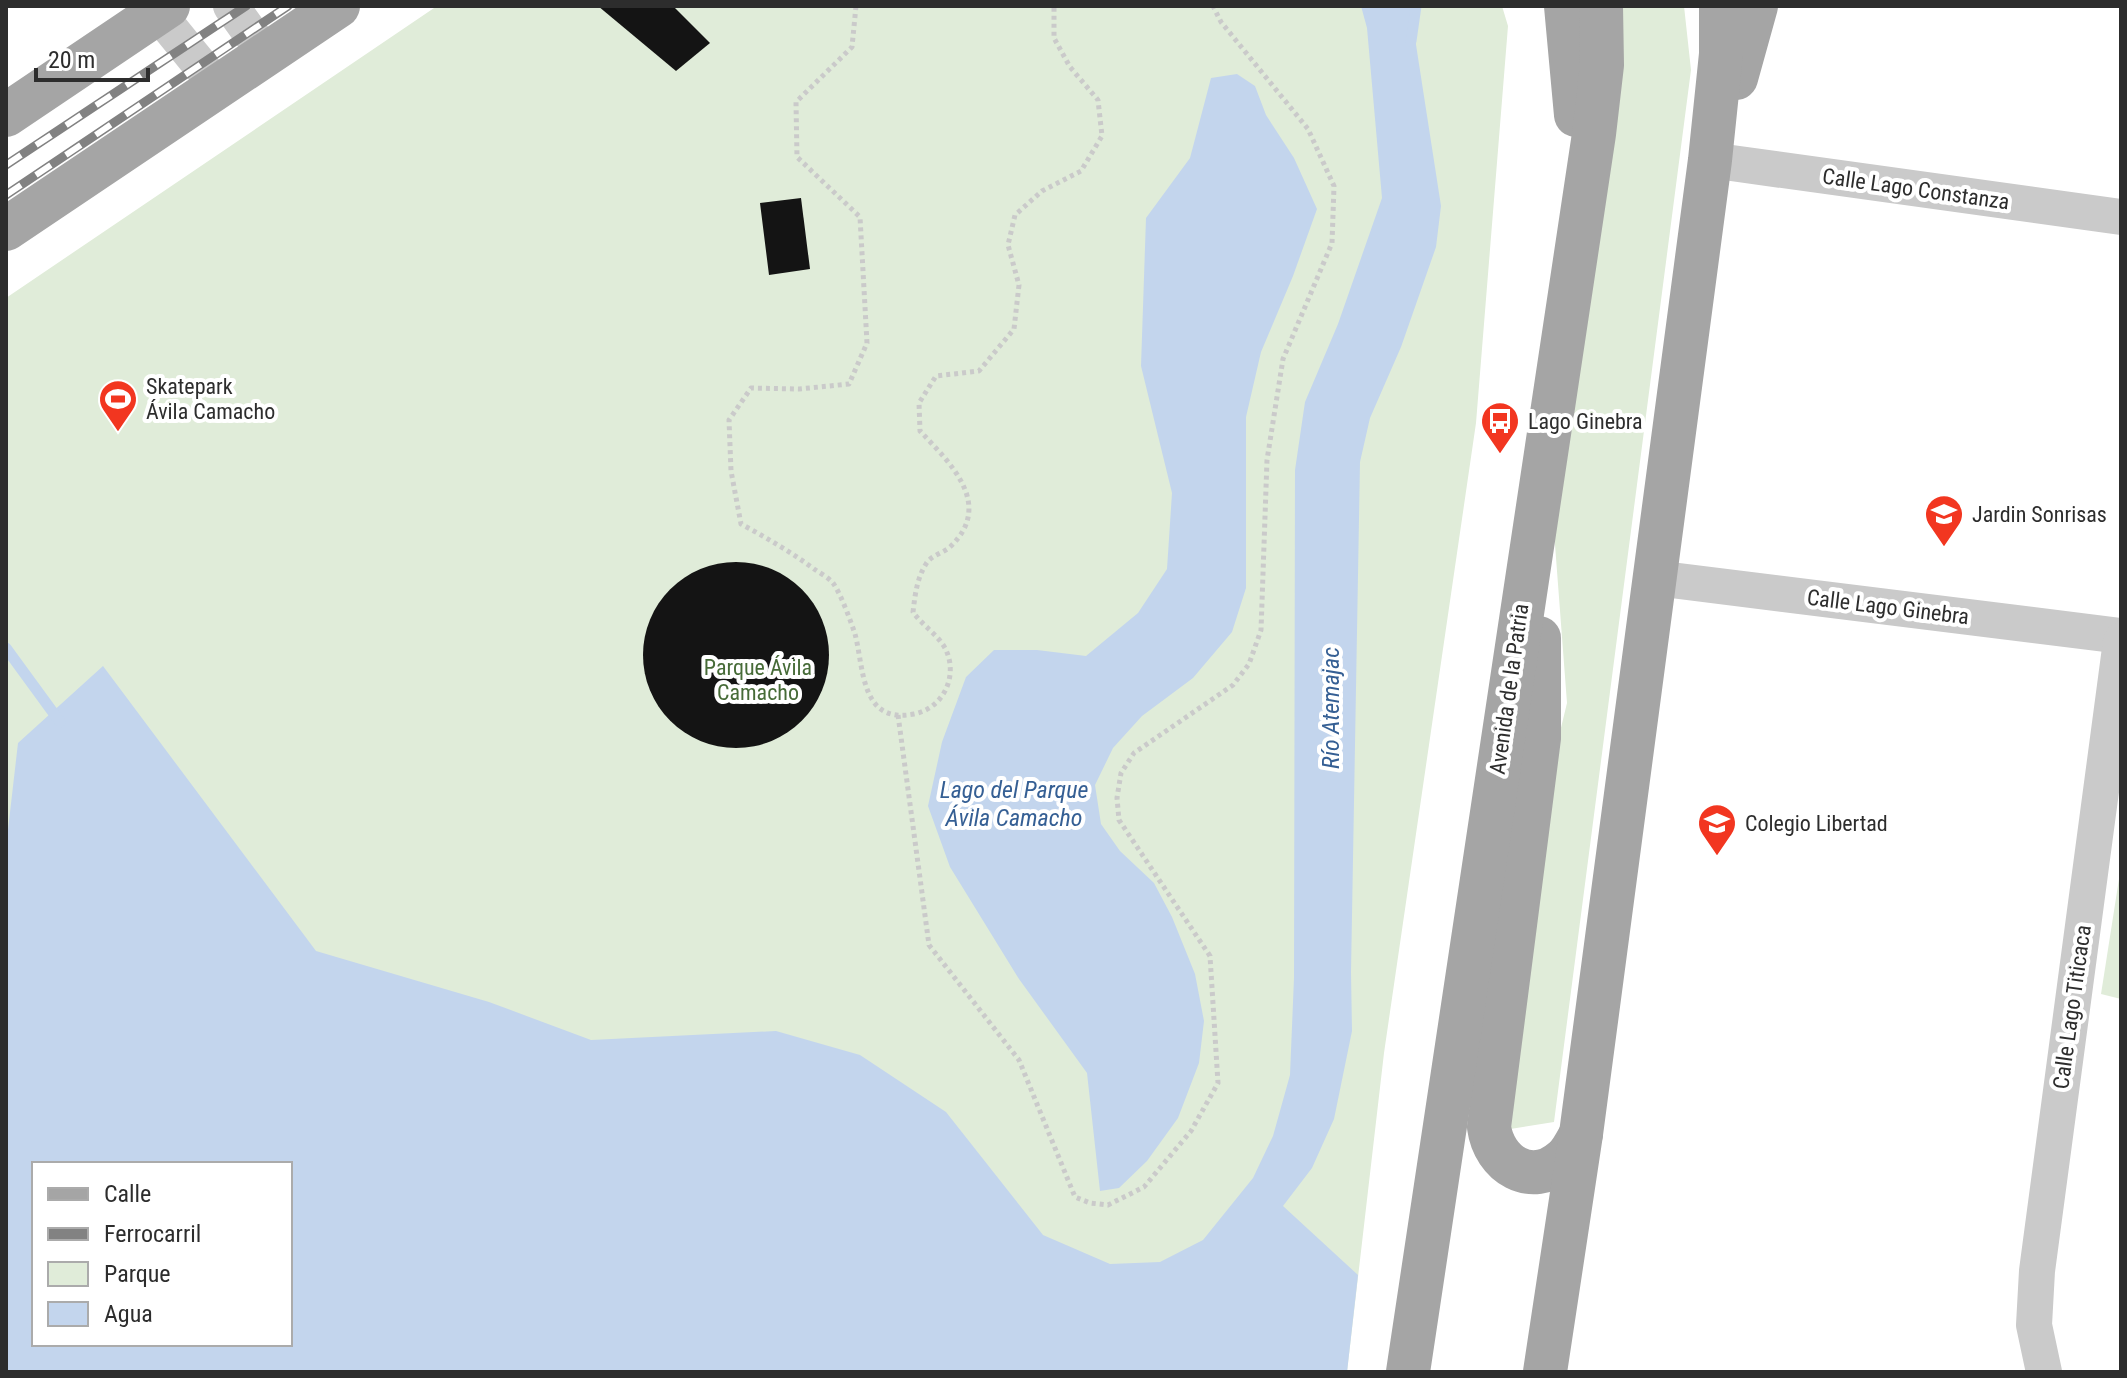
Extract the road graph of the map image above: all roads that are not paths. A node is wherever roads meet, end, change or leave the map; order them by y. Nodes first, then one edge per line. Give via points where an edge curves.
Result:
1 (231, 6) edge
2 (338, 6) edge
3 (1566, 6) edge
4 (1601, 6) edge
5 (1721, 6) edge
6 (1756, 6) edge
7 (159, 8) edge
8 (266, 55) junction
9 (218, 87) junction
10 (6, 115) edge
11 (1710, 160) junction
12 (1583, 204) junction
13 (2121, 217) edge
14 (6, 229) edge
15 (1538, 495) junction
16 (1655, 578) junction
17 (2121, 638) edge
18 (1581, 1134) junction
19 (1408, 1372) edge
20 (1545, 1372) edge
21 (2044, 1372) edge

1 - 8 street
2 - 8 main road
3 - 12 main road
4 - 12 main road, Avenida de la Patria via 1602,65
5 - 11 main road
6 - 11 main road
7 - 9 street
7 - 10 main road
8 - 9 main road
9 - 14 main road
11 - 13 street, Calle Lago Constanza
11 - 16 main road
12 - 15 main road, Avenida de la Patria
15 - 18 main road via 1539,738 1489,1127 1490,1140 1504,1161 1527,1171 1554,1167
15 - 19 main road, Avenida de la Patria
16 - 17 street, Calle Lago Ginebra
16 - 18 main road
17 - 21 street, Calle Lago Titicaca via 2037,1271 2034,1325
18 - 20 main road

